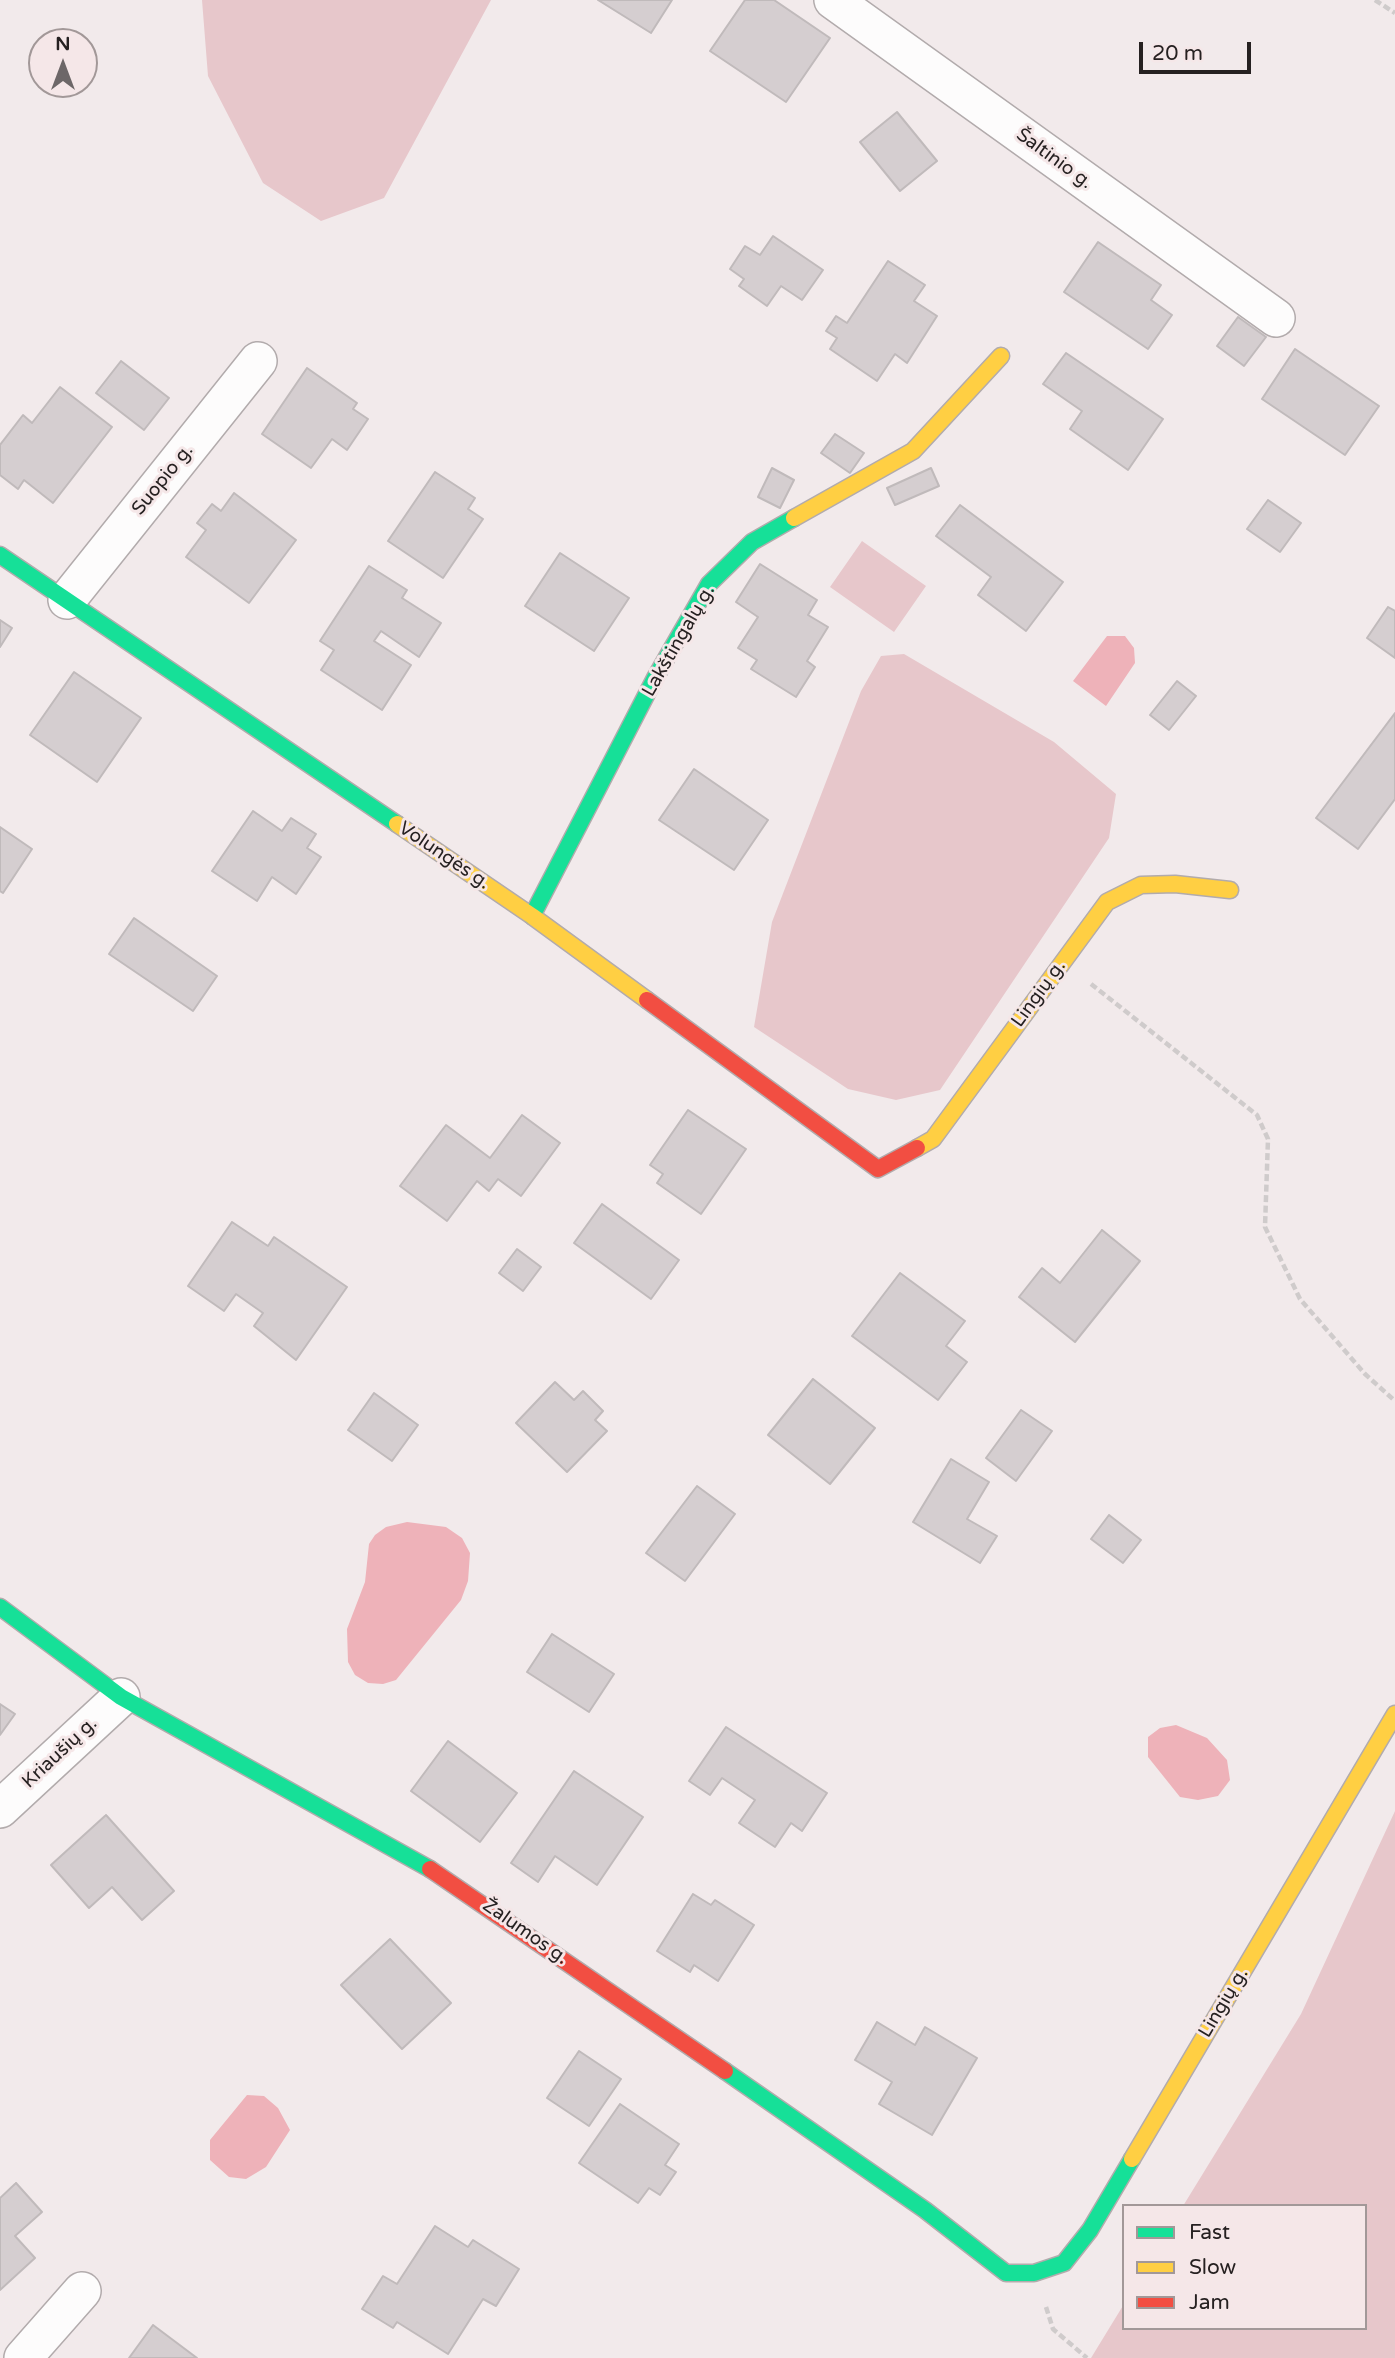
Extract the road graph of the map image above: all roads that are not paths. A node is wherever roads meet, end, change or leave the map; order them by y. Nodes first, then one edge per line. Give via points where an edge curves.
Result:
1 (833, 0) edge
2 (1276, 318) dead end
3 (1001, 356) dead end
4 (258, 361) dead end
5 (0, 555) edge
6 (67, 600) junction
7 (1230, 890) dead end
8 (532, 916) junction
9 (878, 1169) joint
10 (0, 1607) edge
11 (121, 1697) junction
12 (1395, 1714) edge
13 (0, 1810) edge
14 (1034, 2273) joint
15 (82, 2291) dead end
16 (23, 2358) edge

1 - 2 street, Šaltinio g.
3 - 8 street, Lakštingalų g. via 913,451 752,542 709,584
4 - 6 street, Suopio g.
5 - 6 street, Volungės g.
6 - 8 street, Volungės g.
7 - 9 street, Lingių g. via 1175,884 1141,886 1107,902 933,1139
8 - 9 street, Volungės g.
10 - 11 street, Žalumos g.
11 - 13 street, Kriaušių g.
11 - 14 street, Žalumos g. via 450,1880 925,2210 1006,2273
12 - 14 street, Lingių g. via 1090,2230 1064,2263
15 - 16 street

